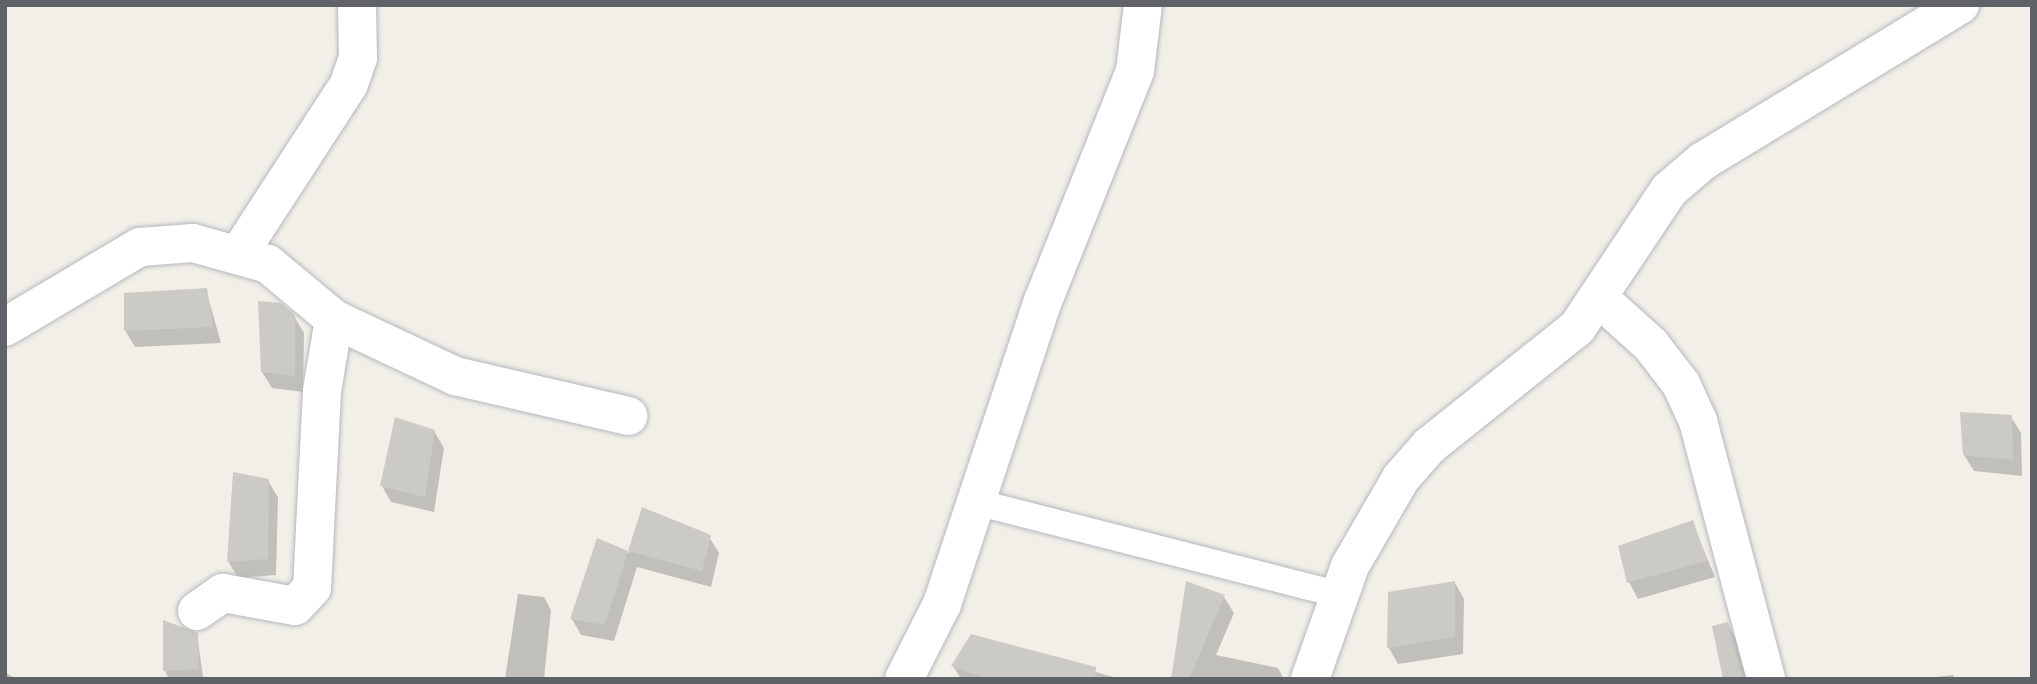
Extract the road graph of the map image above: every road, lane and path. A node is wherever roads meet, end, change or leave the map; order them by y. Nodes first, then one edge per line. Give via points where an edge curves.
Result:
1 (357, 5) edge
2 (1143, 5) edge
3 (1960, 5) edge
4 (240, 252) junction
5 (1599, 298) junction
6 (334, 319) junction
7 (5, 327) edge
8 (628, 416) dead end
9 (976, 502) junction
10 (1340, 595) junction
11 (197, 611) dead end
12 (904, 679) edge
13 (1310, 679) edge
14 (1766, 679) edge

1 - 4 street via 358,58 349,84
2 - 9 street via 1135,71 1043,302
3 - 5 street via 1703,161 1638,232
4 - 6 street via 268,264
4 - 7 street via 193,243 140,247
5 - 10 street via 1536,364 1429,446 1381,509
5 - 14 street via 1651,345 1681,384 1698,421
6 - 8 street via 455,376
6 - 11 street via 322,391 312,588 295,606 223,593
9 - 10 lane
9 - 12 street via 942,604
10 - 13 street

